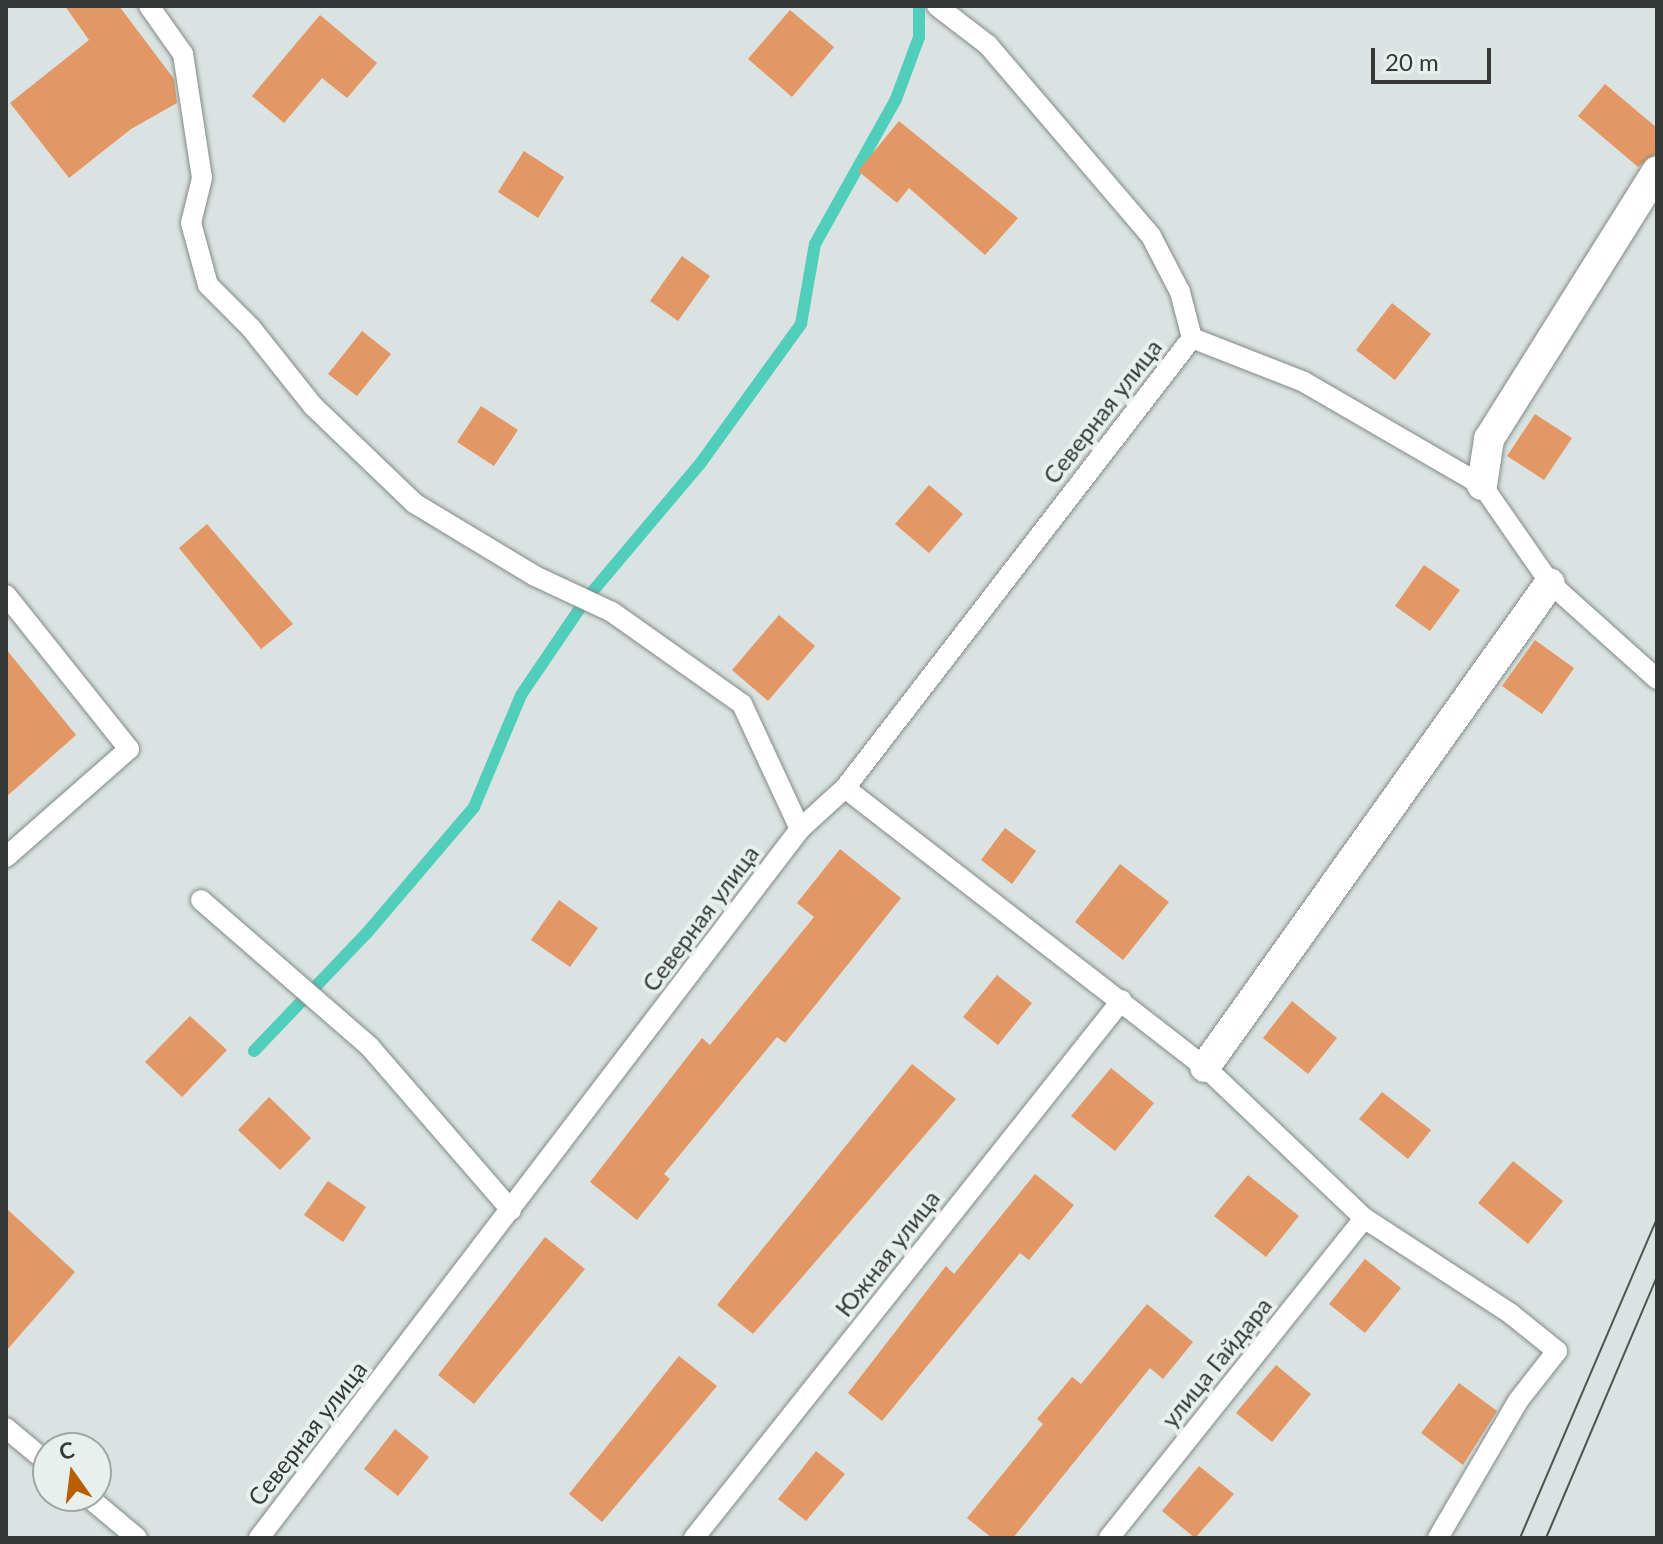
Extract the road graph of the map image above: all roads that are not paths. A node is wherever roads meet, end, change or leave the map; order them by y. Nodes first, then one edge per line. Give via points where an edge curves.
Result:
1 (149, 6) edge
2 (937, 6) edge
3 (1657, 171) edge
4 (1192, 338) junction
5 (1482, 485) junction
6 (1550, 583) junction
7 (6, 595) edge
8 (1657, 679) edge
9 (845, 788) junction
10 (800, 829) junction
11 (6, 857) edge
12 (201, 900) dead end
13 (1122, 1000) junction
14 (1205, 1067) junction
15 (511, 1210) junction
16 (1364, 1218) junction
17 (6, 1428) edge
18 (32, 1450) edge
19 (106, 1512) edge
20 (137, 1538) edge
21 (259, 1538) edge
22 (694, 1538) edge
23 (1109, 1538) edge
24 (1438, 1538) edge

1 - 10 lane via 183,54 202,178 191,223 208,285 251,328 313,406 414,503 535,576 612,612 742,704
2 - 4 lane via 988,45 1151,236 1180,292
3 - 5 street via 1489,439
4 - 5 lane via 1304,382
4 - 9 lane, Северная улица
5 - 6 lane
6 - 8 lane
6 - 14 street
7 - 11 lane via 129,749
9 - 10 lane, Северная улица
9 - 13 lane
10 - 15 lane, Северная улица
12 - 15 lane via 369,1046
13 - 14 lane
13 - 22 lane, Южная улица
14 - 16 lane
15 - 21 lane, Северная улица
16 - 23 lane, улица Гайдара
16 - 24 lane via 1511,1314 1557,1351 1518,1401
17 - 18 lane
19 - 20 lane

